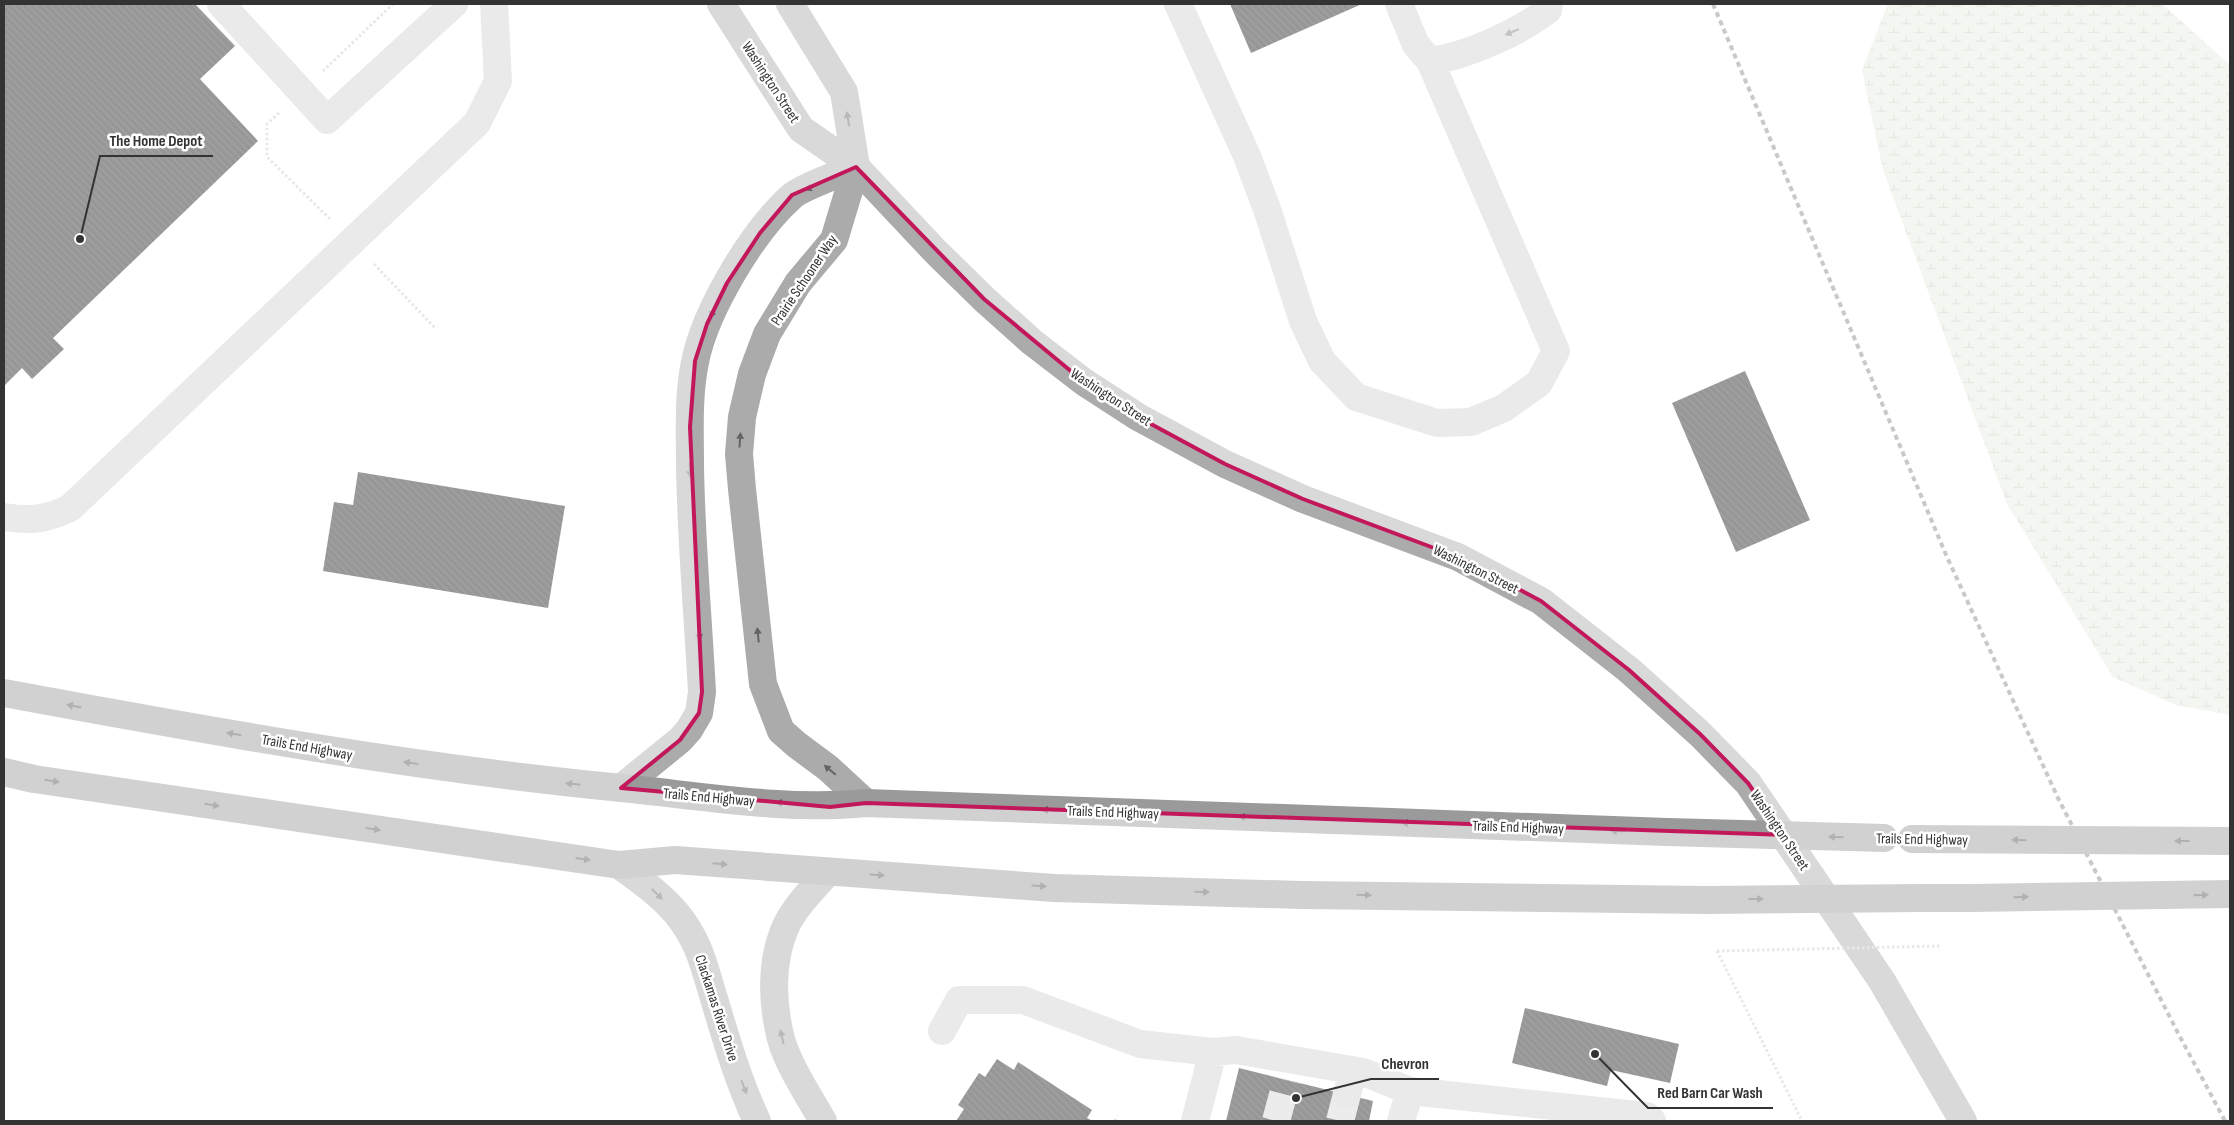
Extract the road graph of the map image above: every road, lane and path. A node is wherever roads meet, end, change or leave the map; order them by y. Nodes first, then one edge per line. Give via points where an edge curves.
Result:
1 (221, 4) edge
2 (393, 4) edge
3 (454, 4) edge
4 (494, 4) edge
5 (721, 4) edge
6 (790, 4) edge
7 (1178, 4) edge
8 (1399, 4) edge
9 (1549, 4) edge
10 (1430, 61) junction
11 (301, 91) junction
12 (856, 167) junction
13 (4, 517) edge
14 (4, 693) edge
15 (4, 772) edge
16 (621, 788) junction
17 (866, 803) junction
18 (2230, 841) edge
19 (619, 864) junction
20 (828, 872) junction
21 (2230, 894) edge
22 (1941, 946) dead end
23 (942, 1031) dead end
24 (1213, 1052) junction
25 (1410, 1091) junction
26 (1117, 1116) dead end
27 (757, 1121) edge
28 (823, 1121) edge
29 (1115, 1121) edge
30 (1195, 1121) edge
31 (1401, 1121) edge
32 (1652, 1121) edge
33 (1802, 1121) edge
34 (1964, 1121) edge

1 - 11 lane
2 - 11 path
3 - 11 lane via 327,120
4 - 13 lane via 498,81 477,123 70,508 50,518
5 - 12 main road, Washington Street via 801,129
12 -> 6 main road via 844,92
7 - 10 lane via 1247,156 1303,322 1322,361 1356,397 1437,423 1471,422 1504,408 1539,383 1556,351
8 - 10 lane via 1416,45
9 -> 10 lane via 1548,10 1530,24 1452,58
12 -> 16 main road via 792,196 756,240 727,283 707,324 695,361 690,427 702,692 699,713 680,740
17 -> 12 main road, Prairie Schooner Way via 781,731 763,684 739,454 742,417 752,374 767,334 798,283 834,240
12 - 34 main road, Washington Street via 984,299 1084,382 1138,417 1225,464 1303,499 1458,557 1541,601 1629,670 1748,783 1882,981
16 -> 14 highway, Trails End Highway via 529,779 344,753
15 -> 19 highway
17 -> 16 highway, Trails End Highway via 830,807
18 -> 17 highway, Trails End Highway, bridge via 1912,839
19 -> 20 highway via 675,860
19 -> 27 main road, Clackamas River Drive via 655,891 677,914 694,939 705,962 731,1052
20 -> 21 highway, bridge via 1054,888 1302,895 1707,900
28 -> 20 main road via 781,1040 773,982 786,927
22 - 33 path, bridge via 1716,951
23 - 24 lane via 959,1000 1023,1000 1140,1044
24 - 25 lane via 1236,1050 1290,1070 1350,1082 1363,1072
24 - 30 lane
25 - 31 lane
25 - 32 lane via 1647,1116
26 - 29 path

